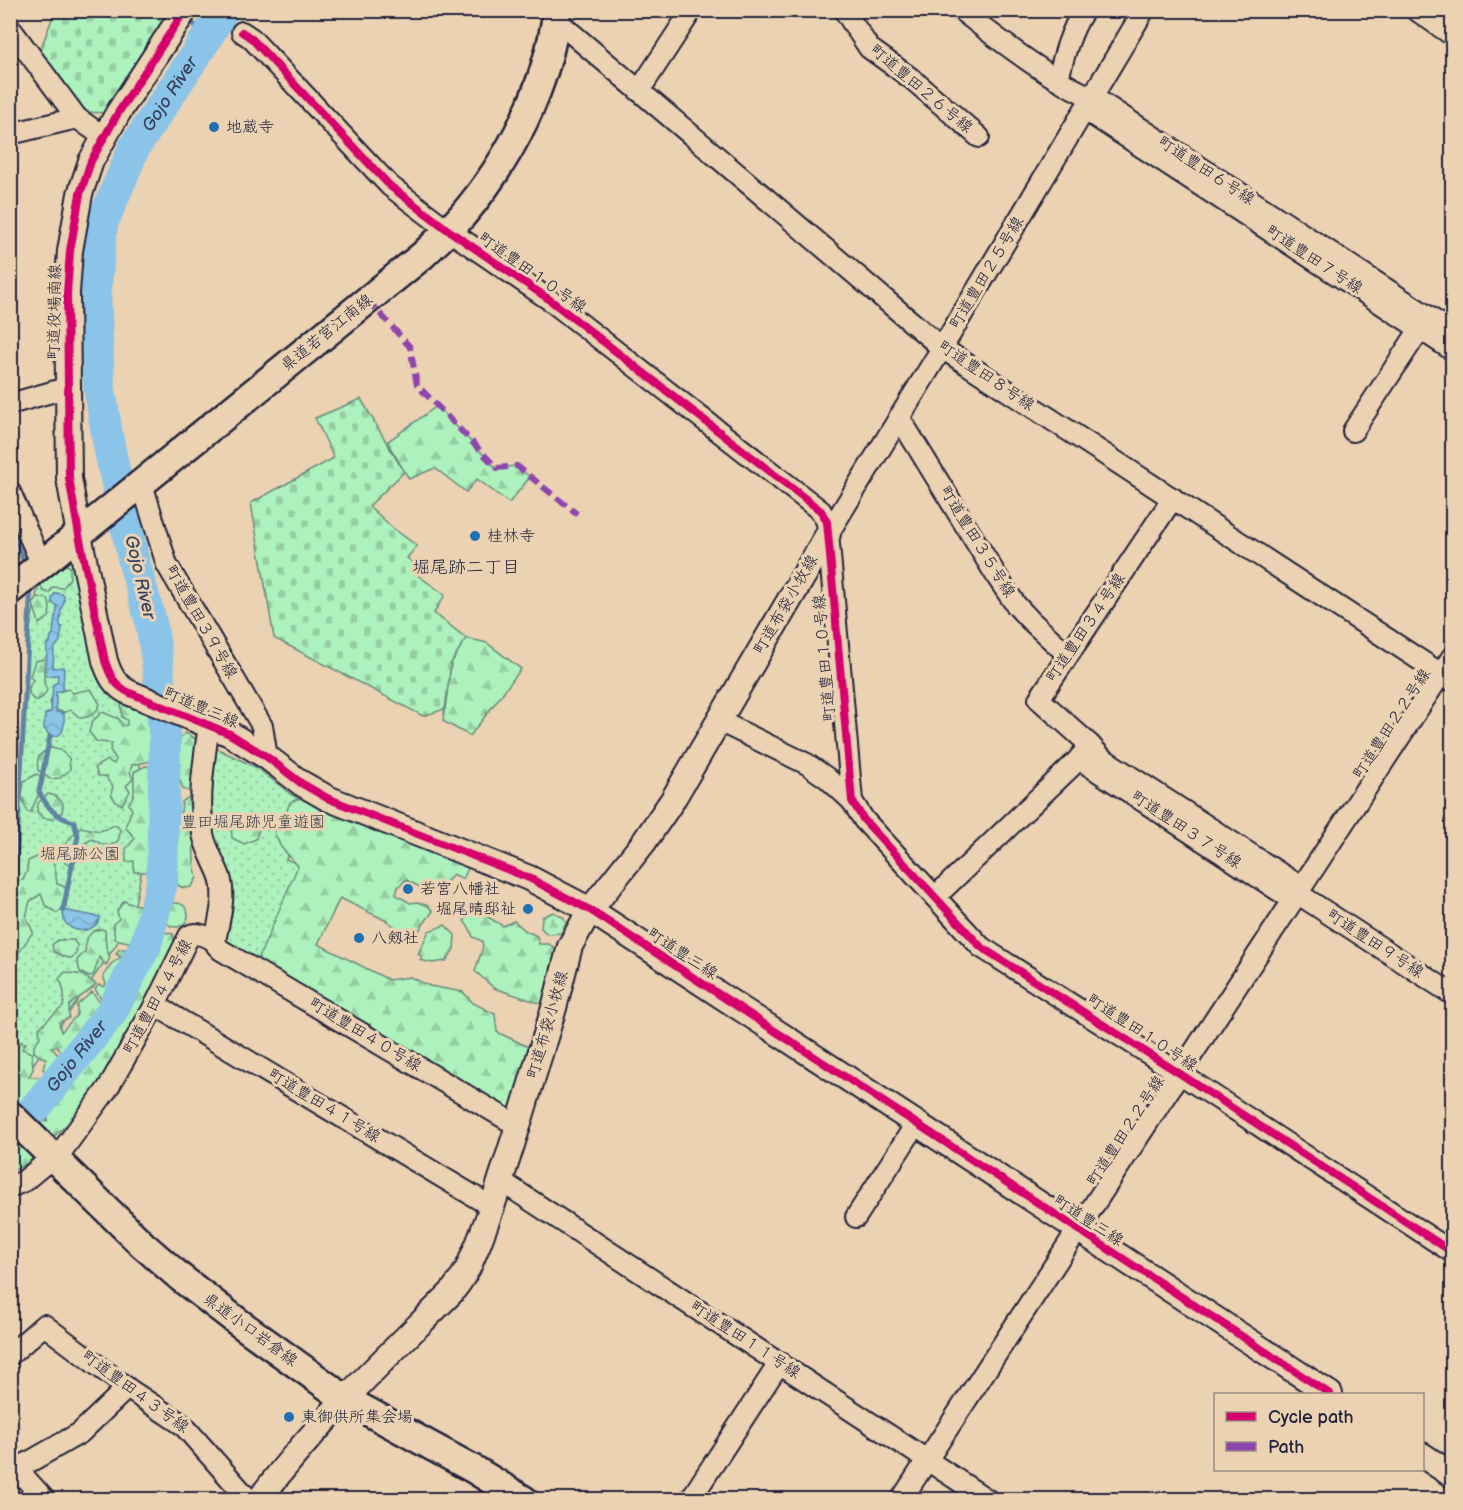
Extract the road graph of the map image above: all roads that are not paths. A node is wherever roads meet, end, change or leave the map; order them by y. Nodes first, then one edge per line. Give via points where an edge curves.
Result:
1 (185, 10) edge
2 (692, 10) edge
3 (844, 10) edge
4 (961, 10) edge
5 (1084, 10) edge
6 (1144, 10) edge
7 (1416, 10) edge
8 (557, 15) edge
9 (10, 28) edge
10 (242, 32) dead end
11 (1452, 35) edge
12 (1058, 79) junction
13 (639, 91) junction
14 (1089, 104) junction
15 (77, 118) junction
16 (10, 134) edge
17 (104, 137) junction
18 (979, 137) dead end
19 (448, 230) junction
20 (1420, 329) junction
21 (1452, 332) edge
22 (942, 348) junction
23 (1452, 350) edge
24 (69, 387) junction
25 (10, 404) edge
26 (899, 417) junction
27 (1353, 431) dead end
28 (141, 485) junction
29 (10, 492) edge
30 (1173, 498) junction
31 (82, 532) junction
32 (828, 534) junction
33 (42, 565) junction
34 (10, 590) edge
35 (1068, 655) junction
36 (1452, 657) edge
37 (1447, 677) edge
38 (718, 721) junction
39 (202, 722) junction
40 (1085, 752) junction
41 (267, 757) junction
42 (852, 801) junction
43 (1297, 894) junction
44 (934, 897) junction
45 (590, 910) junction
46 (215, 940) junction
47 (1452, 994) edge
48 (155, 1005) junction
49 (1179, 1073) junction
50 (10, 1115) edge
51 (916, 1124) junction
52 (518, 1126) junction
53 (51, 1154) junction
54 (501, 1181) junction
55 (10, 1187) edge
56 (492, 1207) junction
57 (856, 1216) dead end
58 (1078, 1230) junction
59 (1452, 1252) edge
60 (10, 1355) edge
61 (780, 1362) junction
62 (127, 1388) junction
63 (1327, 1393) edge
64 (345, 1399) junction
65 (1424, 1456) edge
66 (927, 1459) junction
67 (14, 1464) edge
68 (1452, 1475) edge
69 (45, 1500) edge
70 (249, 1500) edge
71 (260, 1500) edge
72 (524, 1500) edge
73 (690, 1500) edge
74 (901, 1500) edge
75 (988, 1500) edge

1 - 17 street, 町道役場南線
2 - 13 street
3 - 18 street, 町道豊田２６号線 via 869,48
4 - 12 street, 町道豊田６号線
5 - 12 street via 1068,40
6 - 14 street, 町道豊田２５号線
7 - 11 street
8 - 13 street, 町道豊田８号線
8 - 19 main road, 県道若宮江南線 via 543,71 513,142 484,188
9 - 15 street
10 - 19 street, 町道豊田１０号線 via 390,186
12 - 14 street, 町道豊田６号線 via 1082,94
13 - 22 street, 町道豊田８号線
14 - 20 street, 町道豊田７号線
14 - 21 street, 町道豊田６号線
14 - 22 street, 町道豊田２５号線
15 - 16 street
15 - 17 street
17 - 24 street, 町道役場南線 via 85,175 73,229 67,293
19 - 28 main road, 県道若宮江南線 via 423,255
19 - 32 street, 町道豊田１０号線 via 550,300 821,512
20 - 23 street, 町道豊田７号線
20 - 27 street
22 - 26 street, 町道豊田２５号線
22 - 30 street, 町道豊田８号線
24 - 25 street
24 - 31 street, 町道役場南線 via 69,470
26 - 32 street, 町道豊田２５号線
26 - 35 street, 町道豊田３５号線 via 1016,605
28 - 31 main road, 県道若宮江南線
28 - 41 street, 町道豊田３９号線 via 166,565 262,726
29 - 33 street
30 - 35 street, 町道豊田３４号線
30 - 37 street, 町道豊田８号線
31 - 33 main road, 県道若宮江南線
31 - 39 street, 町道豊三線 via 105,661 114,682 121,689
32 - 38 street, 町道布袋小牧線
32 - 42 street, 町道豊田１０号線
33 - 34 main road, 県道若宮江南線
35 - 40 street, 町道豊田３４号線 via 1038,699
36 - 37 street, 町道豊田２２号線
37 - 43 street, 町道豊田２２号線
38 - 42 street via 807,764
38 - 45 street, 町道布袋小牧線 via 667,809
39 - 41 street, 町道豊三線
39 - 46 street, 町道豊田４４号線 via 204,837 223,895
40 - 43 street, 町道豊田３７号線
40 - 44 street
41 - 45 street, 町道豊三線 via 327,798 529,878
42 - 44 street, 町道豊田１０号線 via 864,820
43 - 47 street, 町道豊田９号線
43 - 49 street, 町道豊田２２号線
44 - 49 street, 町道豊田１０号線 via 981,947
45 - 51 street, 町道豊三線
45 - 52 street, 町道布袋小牧線 via 570,946
46 - 48 street, 町道豊田４４号線 via 197,933 189,936
46 - 52 street, 町道豊田４０号線 via 221,950
48 - 53 street, 町道豊田４４号線 via 108,1088 64,1148
48 - 56 street, 町道豊田４１号線
49 - 58 street, 町道豊田２２号線
49 - 59 street, 町道豊田１０号線
50 - 53 main road, 県道小口岩倉線
51 - 57 street
51 - 58 street, 町道豊三線
52 - 54 street, 町道布袋小牧線
53 - 55 street, 町道豊田４４号線 via 24,1181
53 - 64 main road, 県道小口岩倉線 via 142,1245 181,1278
54 - 56 street, 町道布袋小牧線
54 - 61 street, 町道豊田１１号線
56 - 64 street, 町道布袋小牧線 via 479,1242 451,1293
58 - 63 street, 町道豊三線
58 - 66 street, 町道豊田２２号線
60 - 62 street, 町道豊田４３号線 via 44,1325
61 - 66 street, 町道豊田１１号線
61 - 73 street
62 - 67 street via 80,1433
62 - 70 street, 町道豊田４３号線 via 183,1425
64 - 71 street, 町道布袋小牧線 via 282,1469
64 - 72 main road, 県道小口岩倉線
65 - 68 street
66 - 74 street, 町道豊田２２号線
66 - 75 street, 町道豊田１１号線
67 - 69 street

